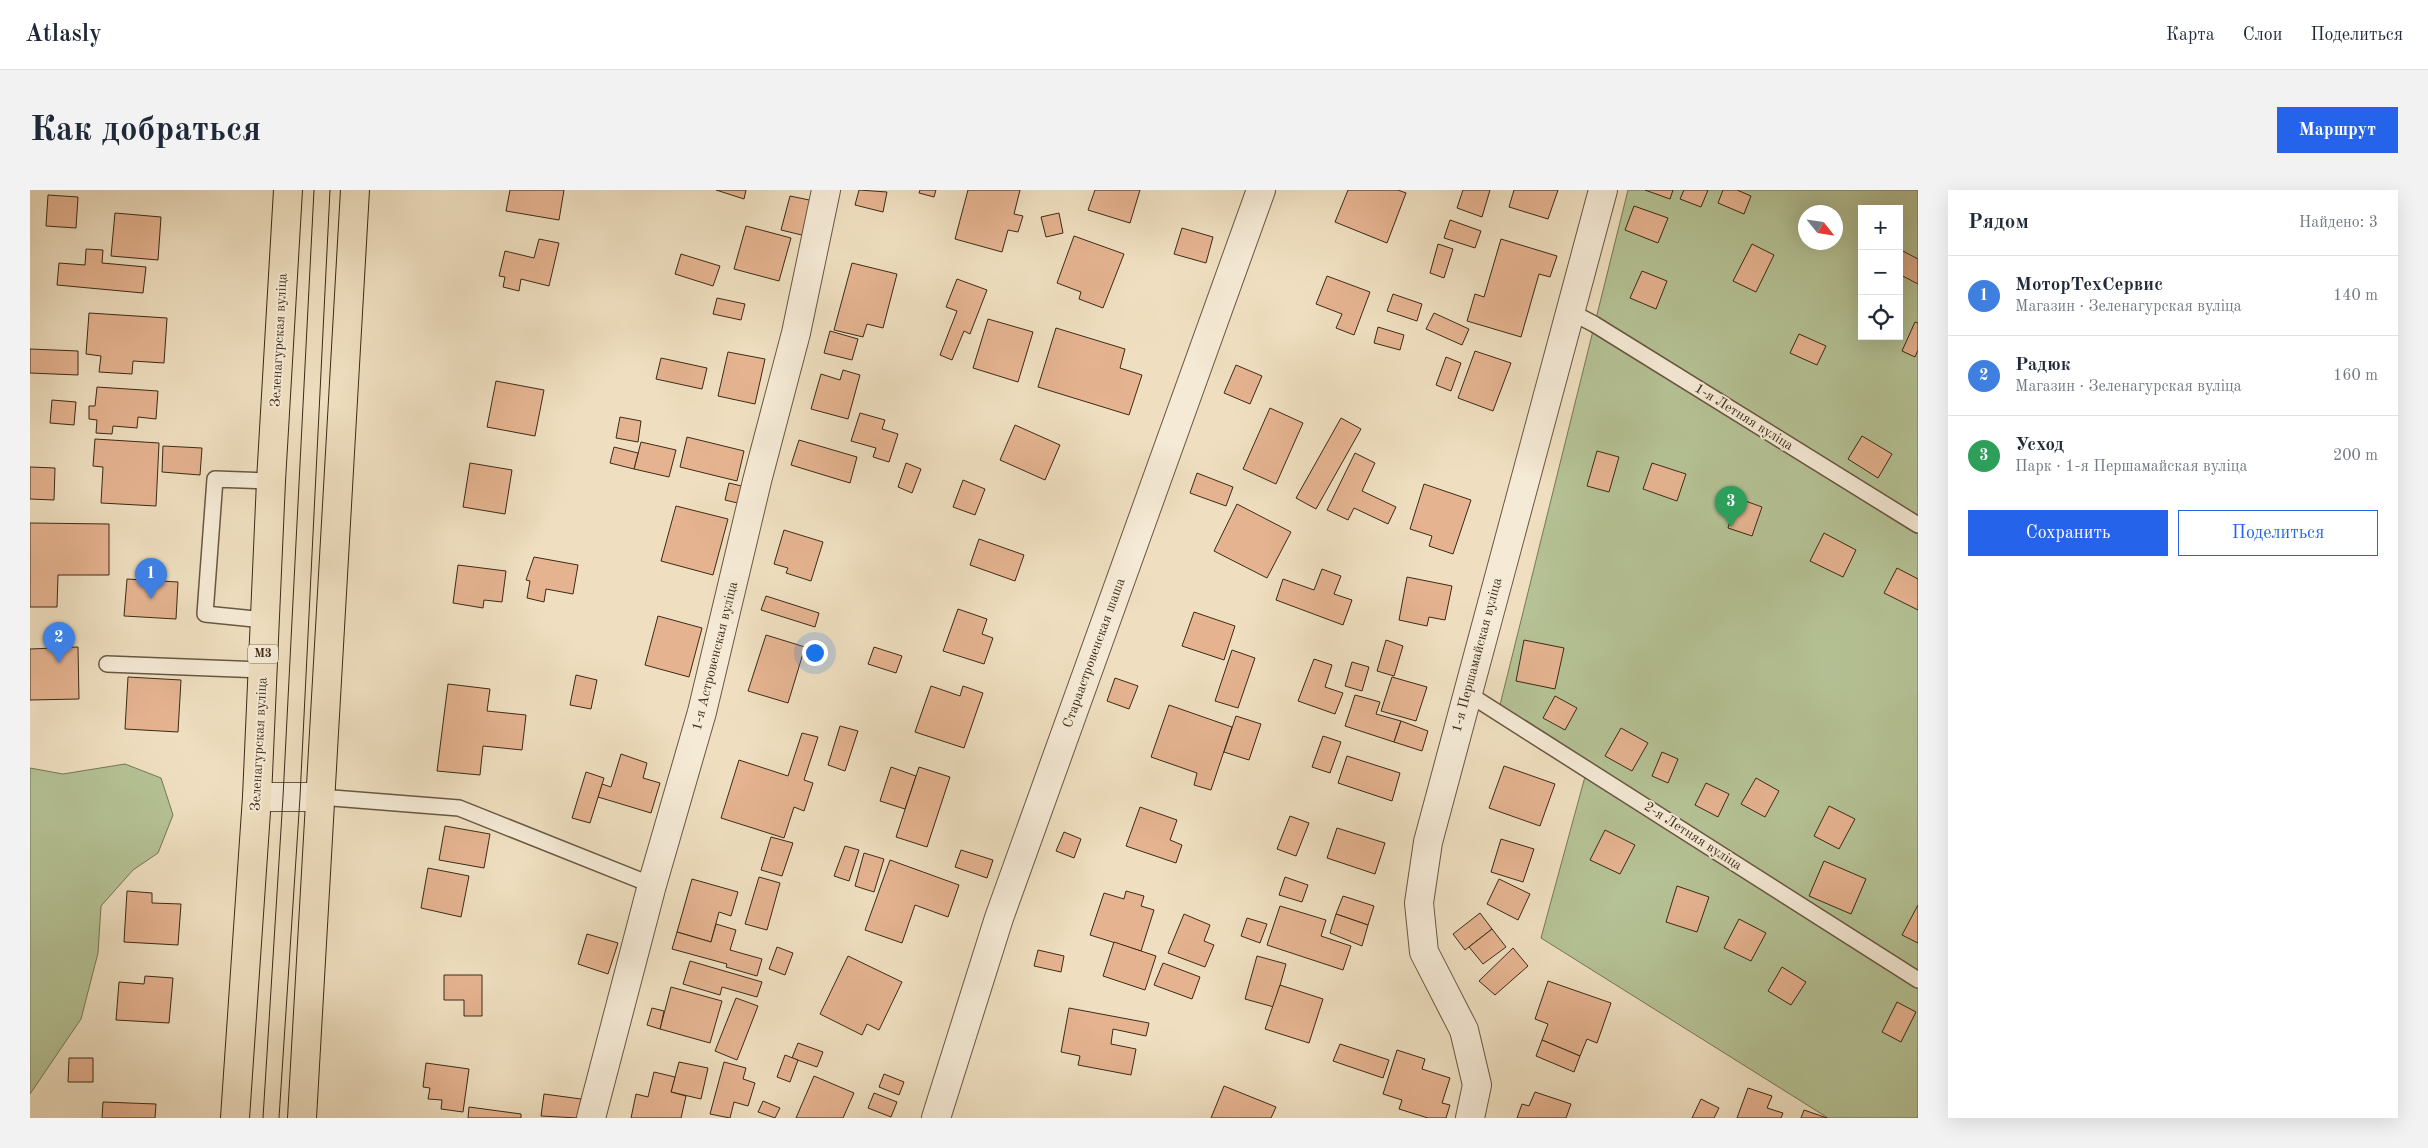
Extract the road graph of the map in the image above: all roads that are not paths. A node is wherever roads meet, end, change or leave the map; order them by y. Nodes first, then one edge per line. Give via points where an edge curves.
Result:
1 (288, 190) edge
2 (355, 190) edge
3 (826, 190) edge
4 (1261, 190) edge
5 (1602, 190) edge
6 (1569, 311) junction
7 (271, 481) junction
8 (1918, 525) edge
9 (265, 620) junction
10 (107, 664) dead end
11 (262, 670) junction
12 (1467, 693) junction
13 (257, 797) junction
14 (320, 797) junction
15 (652, 884) junction
16 (1918, 980) edge
17 (235, 1118) edge
18 (302, 1118) edge
19 (591, 1118) edge
20 (936, 1118) edge
21 (1470, 1118) edge

1 - 7 main road, Зеленагурская вуліца / М3
2 - 14 main road
3 - 15 street, 1-я Астровенская вуліца via 796,333 702,712
4 - 20 street, Стараастровенская шаша via 999,918
5 - 6 street, 1-я Першамайская вуліца
6 - 8 lane, 1-я Летняя вуліца
6 - 12 street, 1-я Першамайская вуліца
7 - 9 main road, Зеленагурская вуліца / М3
7 - 9 lane via 215,479 205,614
9 - 11 main road, Зеленагурская вуліца / М3
10 - 11 lane
11 - 13 main road, Зеленагурская вуліца / М3
12 - 16 lane, 2-я Летняя вуліца
12 - 21 street, 1-я Першамайская вуліца via 1428,842 1419,903 1424,952 1464,1030 1477,1085
13 - 14 street
13 - 17 main road, Зеленагурская вуліца / М3
14 - 15 lane via 459,808
14 - 18 main road
15 - 19 street, 1-я Астровенская вуліца

